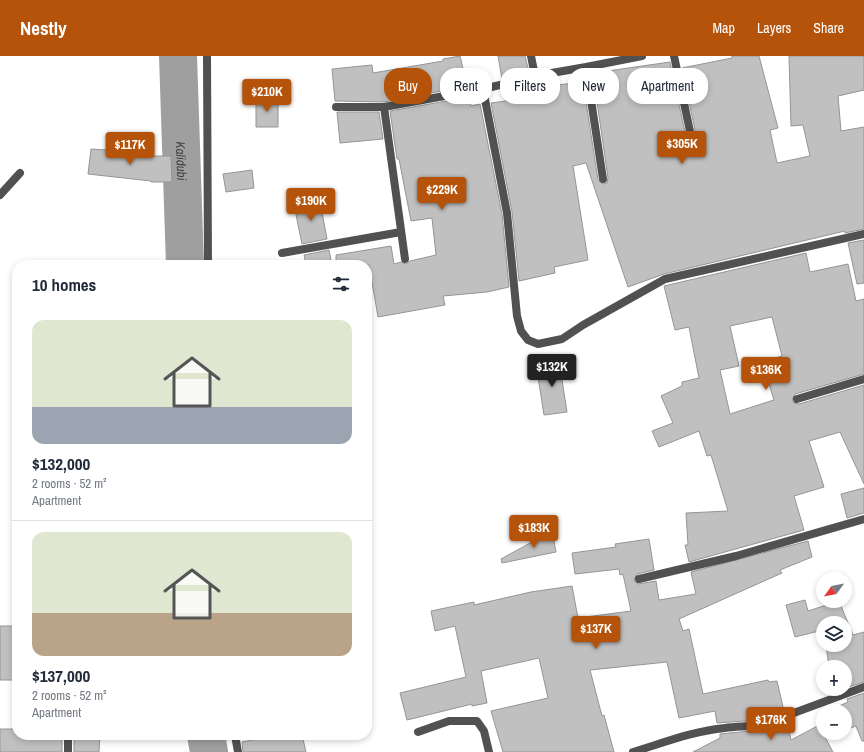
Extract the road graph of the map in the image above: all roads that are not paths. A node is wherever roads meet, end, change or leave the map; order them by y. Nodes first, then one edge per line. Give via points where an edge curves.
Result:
1 (207, 56) edge
2 (531, 56) edge
3 (642, 56) edge
4 (674, 56) edge
5 (586, 67) junction
6 (533, 68) edge
7 (560, 72) edge
8 (440, 97) edge
9 (486, 104) edge
10 (336, 107) dead end
11 (384, 107) junction
12 (691, 136) dead end
13 (20, 173) dead end
14 (603, 180) dead end
15 (0, 195) edge
16 (401, 232) junction
17 (864, 234) edge
18 (282, 253) dead end
19 (405, 259) dead end
20 (208, 260) edge
21 (864, 379) edge
22 (797, 400) dead end
23 (864, 519) edge
24 (639, 580) dead end
25 (864, 687) edge
26 (418, 732) dead end
27 (68, 740) edge
28 (236, 740) edge
29 (68, 752) edge
30 (238, 752) edge
31 (489, 752) edge
32 (633, 752) edge

1 - 20 street
2 - 6 street
3 - 5 street
4 - 12 street
5 - 7 street
5 - 14 street
8 - 11 street
9 - 17 street via 508,213 516,316 521,331 528,340 538,344 562,339 665,279
10 - 11 street
11 - 16 street
13 - 15 street
16 - 18 street
16 - 19 street
21 - 22 street
23 - 24 street via 736,556
25 - 32 street via 764,724 688,735
26 - 31 street via 449,721 477,721 484,731
27 - 29 street
28 - 30 street

